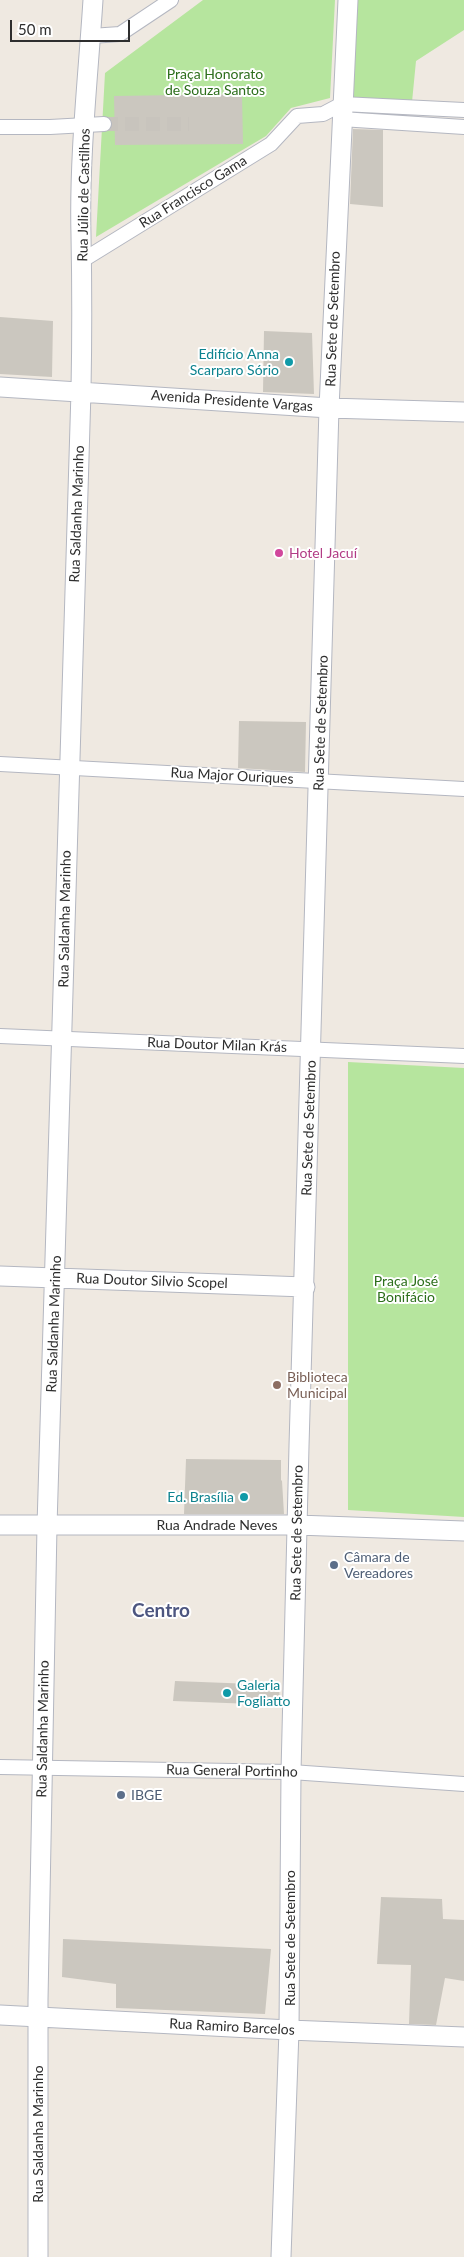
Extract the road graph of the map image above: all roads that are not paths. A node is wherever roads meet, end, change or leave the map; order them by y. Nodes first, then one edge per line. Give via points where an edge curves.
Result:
1 (93, 0) edge
2 (171, 0) edge
3 (348, 0) edge
4 (91, 36) junction
5 (464, 110) edge
6 (342, 111) junction
7 (104, 124) tunnel mouth
8 (84, 125) junction
9 (0, 127) edge
10 (464, 127) edge
11 (83, 260) junction
12 (0, 386) edge
13 (82, 391) junction
14 (329, 408) junction
15 (464, 412) edge
16 (0, 764) edge
17 (68, 768) junction
18 (319, 780) junction
19 (464, 789) edge
20 (0, 1036) edge
21 (63, 1038) junction
22 (312, 1048) junction
23 (464, 1056) edge
24 (0, 1276) edge
25 (56, 1278) junction
26 (305, 1287) junction
27 (0, 1525) edge
28 (297, 1525) junction
29 (47, 1526) junction
30 (464, 1531) edge
31 (0, 1767) edge
32 (42, 1769) junction
33 (291, 1772) junction
34 (464, 1784) edge
35 (0, 2015) edge
36 (38, 2017) junction
37 (289, 2030) junction
38 (464, 2037) edge
39 (38, 2257) edge
40 (281, 2257) edge

1 - 4 main road, Rua Júlio de Castilhos
2 - 4 street via 120,34
3 - 6 main road, Rua Sete de Setembro
4 - 8 main road, Rua Júlio de Castilhos
5 - 6 street
6 - 10 street
6 - 11 street, Rua Francisco Gama via 297,116 271,144
6 - 14 main road, Rua Sete de Setembro
7 - 8 street
8 - 9 street
8 - 11 main road, Rua Júlio de Castilhos
11 - 13 main road, Rua Júlio de Castilhos
12 - 13 main road, Avenida Presidente Vargas
13 - 14 main road, Avenida Presidente Vargas
13 - 17 main road, Rua Saldanha Marinho
14 - 15 main road, Avenida Presidente Vargas
14 - 18 main road, Rua Sete de Setembro
16 - 17 street, Rua Major Ouriques
17 - 18 street, Rua Major Ouriques
17 - 21 main road, Rua Saldanha Marinho
18 - 19 street, Rua Major Ouriques
18 - 22 main road, Rua Sete de Setembro
20 - 21 street, Rua Doutor Milan Krás
21 - 22 street, Rua Doutor Milan Krás
21 - 25 main road, Rua Saldanha Marinho
22 - 23 street, Rua Doutor Milan Krás
22 - 26 main road, Rua Sete de Setembro
24 - 25 main road, Rua Doutor Silvio Scopel
25 - 26 main road, Rua Doutor Silvio Scopel
25 - 29 main road, Rua Saldanha Marinho
26 - 28 main road, Rua Sete de Setembro
27 - 29 main road, Rua Andrade Neves
28 - 29 main road, Rua Andrade Neves
28 - 30 main road, Rua Andrade Neves
28 - 33 main road, Rua Sete de Setembro
29 - 32 main road, Rua Saldanha Marinho
31 - 32 street, Rua General Portinho
32 - 33 street, Rua General Portinho
32 - 36 main road, Rua Saldanha Marinho
33 - 34 street, Rua General Portinho
33 - 37 main road, Rua Sete de Setembro
35 - 36 main road, Rua Ramiro Barcelos
36 - 37 main road, Rua Ramiro Barcelos
36 - 39 main road, Rua Saldanha Marinho
37 - 38 main road, Rua Ramiro Barcelos
37 - 40 main road, Rua Sete de Setembro

